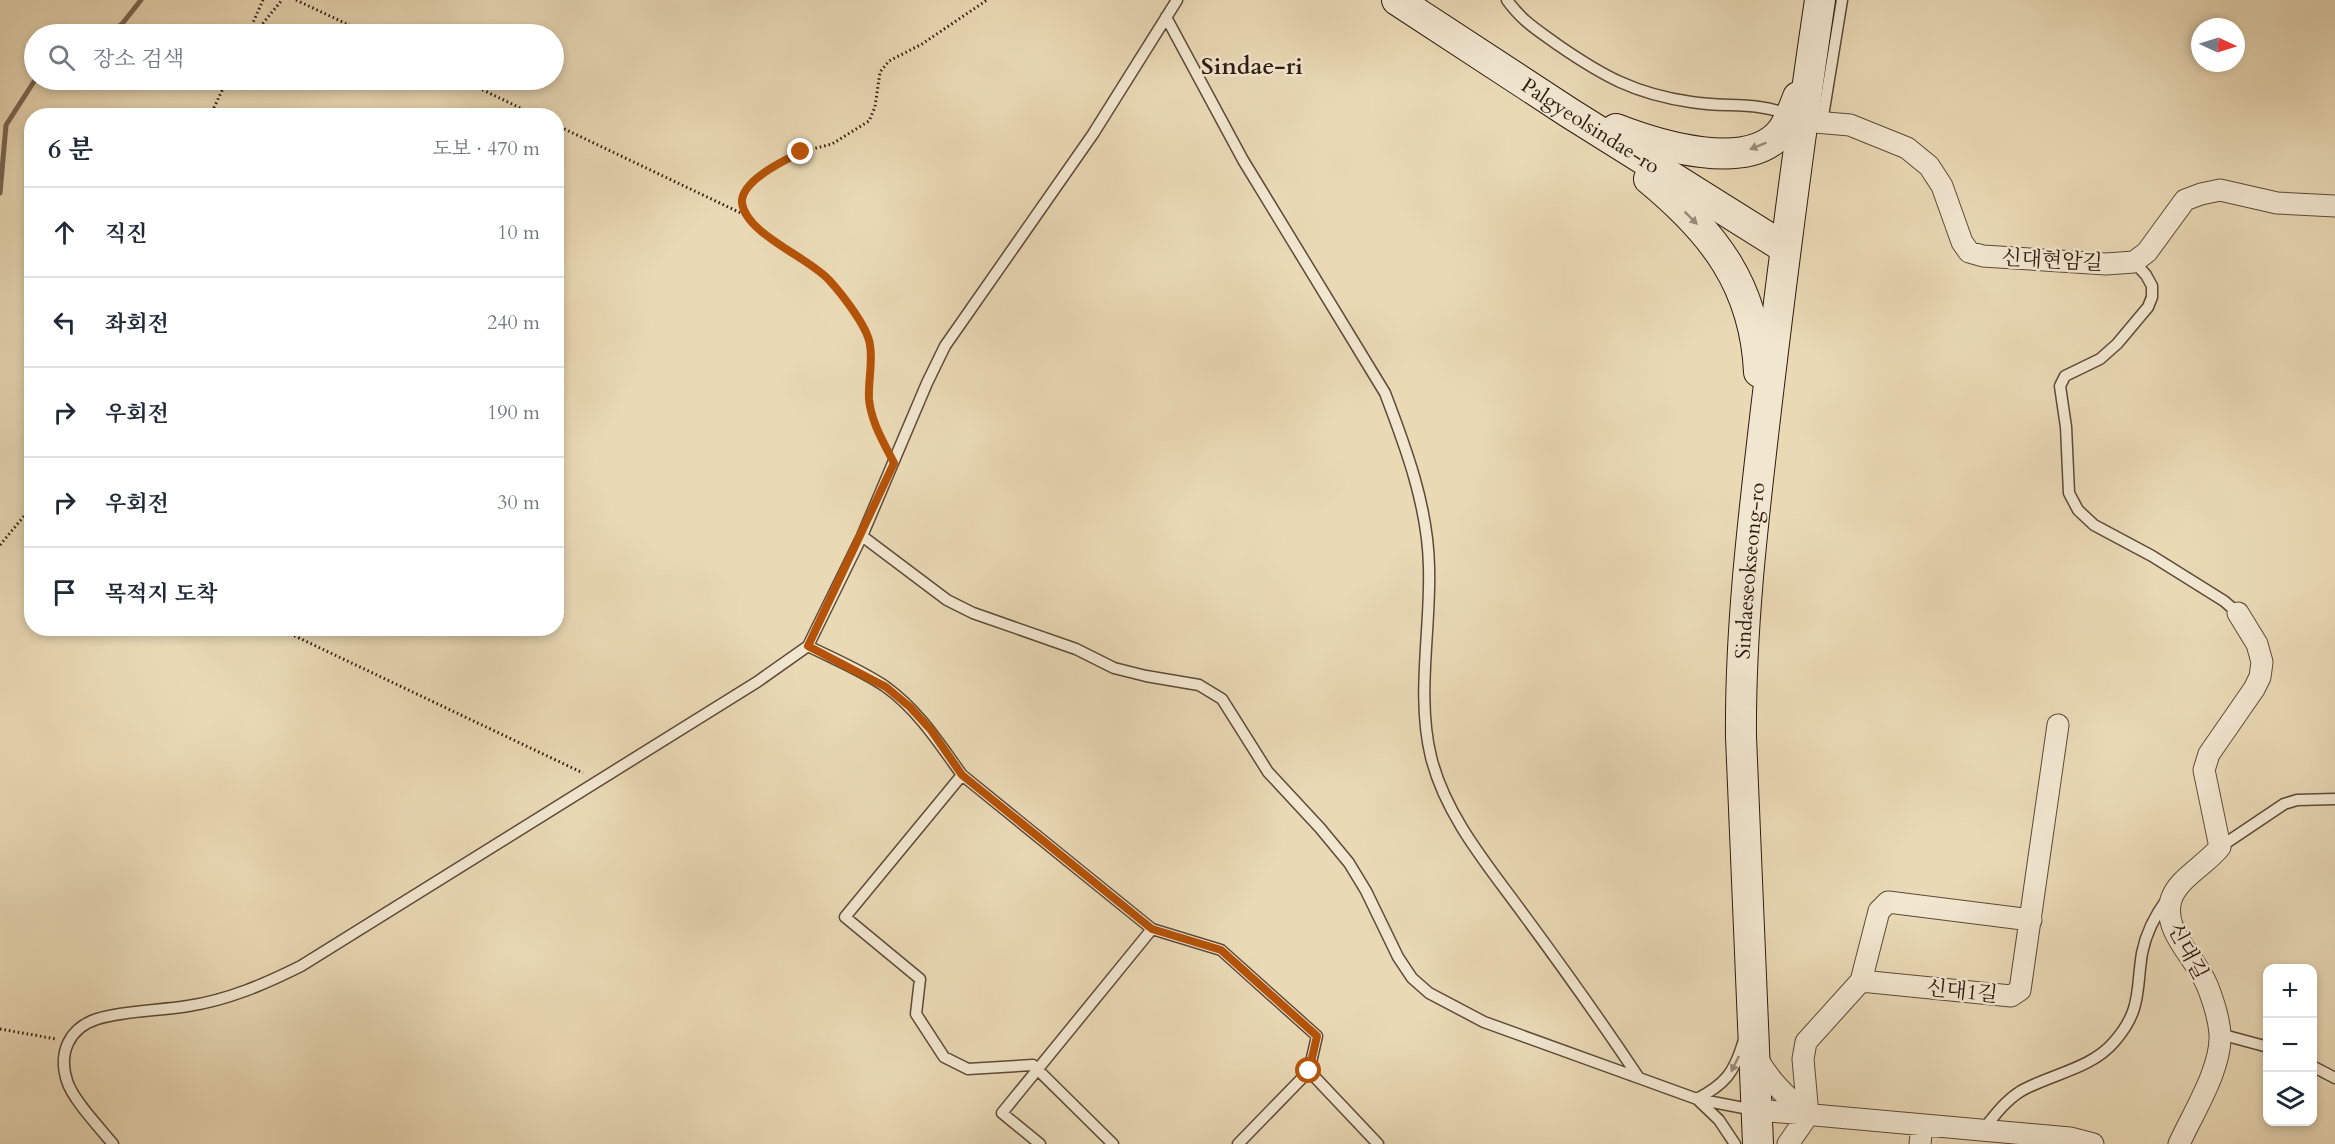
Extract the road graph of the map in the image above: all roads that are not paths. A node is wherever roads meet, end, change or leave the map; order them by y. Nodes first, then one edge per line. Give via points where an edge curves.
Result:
1 (1177, 0) edge
2 (1397, 0) edge
3 (1507, 0) edge
4 (1820, 0) edge
5 (1842, 0) edge
6 (1166, 17) junction
7 (1568, 112) junction
8 (1805, 119) junction
9 (2335, 206) edge
10 (1785, 248) junction
11 (2134, 262) junction
12 (1763, 436) junction
13 (862, 536) junction
14 (2238, 613) joint
15 (808, 646) junction
16 (2058, 725) dead end
17 (962, 775) junction
18 (2335, 799) edge
19 (2220, 847) junction
20 (2178, 885) junction
21 (2031, 920) junction
22 (1152, 929) junction
23 (1861, 981) junction
24 (1753, 1015) junction
25 (2220, 1034) junction
26 (2263, 1046) edge
27 (1755, 1053) junction
28 (2317, 1068) edge
29 (1037, 1069) junction
30 (1309, 1071) junction
31 (1639, 1078) junction
32 (2335, 1078) edge
33 (1697, 1099) junction
34 (1758, 1110) junction
35 (1808, 1115) junction
36 (1982, 1131) junction
37 (1921, 1135) edge
38 (113, 1144) edge
39 (1040, 1144) edge
40 (1113, 1144) edge
41 (1238, 1144) edge
42 (1377, 1144) edge
43 (1735, 1144) edge
44 (1758, 1144) edge
45 (1788, 1144) edge
46 (2093, 1144) edge
47 (2179, 1144) edge

1 - 6 lane
2 - 7 street, Palgyeolsindae-ro
3 - 8 lane via 1520,18 1619,83 1670,99 1752,105
4 - 8 street, Sindaeseokseong-ro
5 - 8 lane
6 - 13 lane via 1099,125 945,346
6 - 31 lane via 1243,160 1385,393 1394,418 1428,536 1426,723 1430,756 1439,783 1471,842
8 -> 7 street via 1765,145 1729,153 1662,143
7 - 10 street, Palgyeolsindae-ro
7 -> 12 street via 1668,195 1725,258 1742,288 1753,322
8 - 10 street, Sindaeseokseong-ro
8 - 11 street, 신대현암길 via 1850,125 1907,148 1929,166 1942,186 1969,252 2006,258
9 - 11 street, 신대현암길 via 2277,203 2220,190 2200,194 2185,200 2147,252
10 - 12 street, Sindaeseokseong-ro
11 - 14 lane via 2152,286 2148,307 2117,344 2066,376 2060,386 2069,493 2078,510 2094,525 2161,562
12 - 24 street, Sindaeseokseong-ro via 1741,675
13 - 15 lane
13 - 31 lane via 947,600 973,613 1076,649 1114,668 1199,685 1213,692 1231,711 1268,772 1348,863 1412,978 1429,993 1484,1022
14 - 19 street via 2257,644 2262,662 2254,689 2209,754 2204,770
15 - 17 lane via 886,687 910,707
15 - 38 lane via 757,682 270,982 190,1006 95,1019 78,1028 66,1041 67,1081
16 - 21 street, 신대1길
17 - 22 lane
17 - 29 lane via 844,917 920,979 916,1014 944,1057 968,1069 1034,1065
18 - 19 lane via 2284,804
19 - 20 street
20 - 25 street, 신대길 via 2169,914 2174,930 2207,985
20 - 36 lane via 2149,930 2142,951 2135,1011 2123,1031 2097,1057 2020,1092
21 - 23 street via 1888,902 1879,911
21 - 23 street, 신대1길 via 2020,990 2011,996
22 - 29 lane
22 - 30 lane via 1221,950 1317,1036
23 - 35 street via 1806,1042 1803,1059
24 - 27 street, Sindaeseokseong-ro
24 -> 33 lane via 1734,1068 1725,1081
25 - 26 lane
25 - 47 street, 신대길 via 2213,1072
27 - 34 street, Sindaeseokseong-ro
27 - 35 street via 1766,1076
28 - 32 lane
29 - 39 lane via 1002,1113
29 - 40 lane
30 - 41 lane
30 - 42 lane
31 - 33 lane
33 - 34 lane
33 - 43 lane via 1719,1120
34 - 35 street
34 - 44 street, Sindaeseokseong-ro
35 - 37 street
35 - 45 street
36 - 37 street
36 - 46 street via 2070,1138

